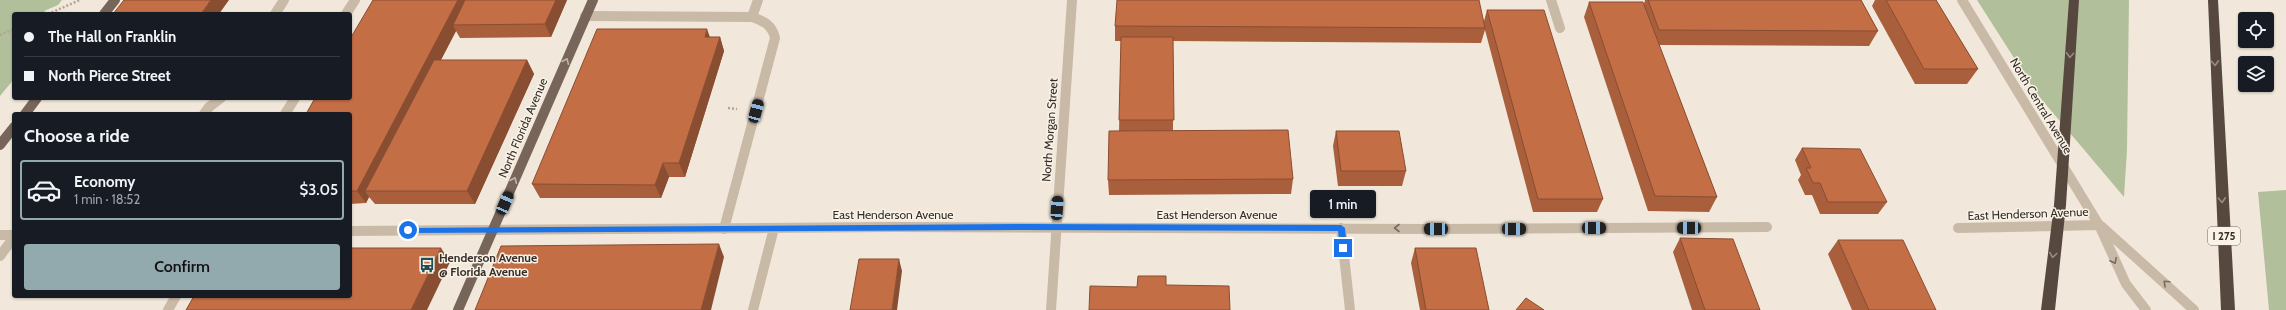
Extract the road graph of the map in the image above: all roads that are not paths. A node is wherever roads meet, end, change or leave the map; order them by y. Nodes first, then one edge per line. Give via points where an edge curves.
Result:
1 (115, 0) edge
2 (284, 0) edge
3 (355, 0) edge
4 (592, 0) edge
5 (758, 0) edge
6 (1072, 0) edge
7 (1551, 0) edge
8 (1962, 0) edge
9 (2074, 0) edge
10 (2213, 0) edge
11 (106, 12) edge
12 (276, 12) edge
13 (347, 12) edge
14 (586, 16) junction
15 (752, 17) junction
16 (1560, 28) dead end
17 (35, 100) edge
18 (218, 100) edge
19 (294, 100) edge
20 (26, 112) edge
21 (205, 112) edge
22 (286, 112) edge
23 (12, 130) edge
24 (0, 145) edge
25 (2099, 225) junction
26 (1056, 227) junction
27 (1767, 227) dead end
28 (774, 228) junction
29 (1341, 228) junction
30 (1958, 228) dead end
31 (493, 229) junction
32 (724, 229) junction
33 (352, 231) edge
34 (0, 235) edge
35 (12, 236) edge
36 (12, 239) edge
37 (0, 256) edge
38 (175, 298) edge
39 (168, 310) edge
40 (458, 310) edge
41 (753, 310) edge
42 (1051, 310) edge
43 (1350, 310) edge
44 (2048, 310) edge
45 (2146, 310) edge
46 (2194, 310) edge
47 (2228, 310) edge

1 - 11 main road
2 - 12 street
3 - 13 street
4 - 14 main road, North Florida Avenue
5 - 15 street
6 - 26 street, North Morgan Street
7 - 16 street
8 - 25 street, North Central Avenue
9 -> 44 highway via 2060,205
10 -> 47 highway, I 275
14 - 15 street
31 -> 14 main road, North Florida Avenue
15 - 32 street via 764,21 774,29 775,38
17 - 20 main road
18 - 21 street
19 - 22 street
23 - 24 main road
25 - 30 street, East Henderson Avenue
25 -> 45 street, North Central Avenue via 2126,284
46 -> 25 street, North Central Avenue
26 - 28 street, East Henderson Avenue
26 - 29 street, East Henderson Avenue
26 - 42 street, North Morgan Street
27 -> 29 street, East Henderson Avenue
28 - 32 street, East Henderson Avenue
28 - 41 street
29 - 43 street
31 - 32 street, East Henderson Avenue
31 - 33 street, East Henderson Avenue
31 - 40 main road, North Florida Avenue
34 - 35 street
36 - 37 street
38 - 39 street

